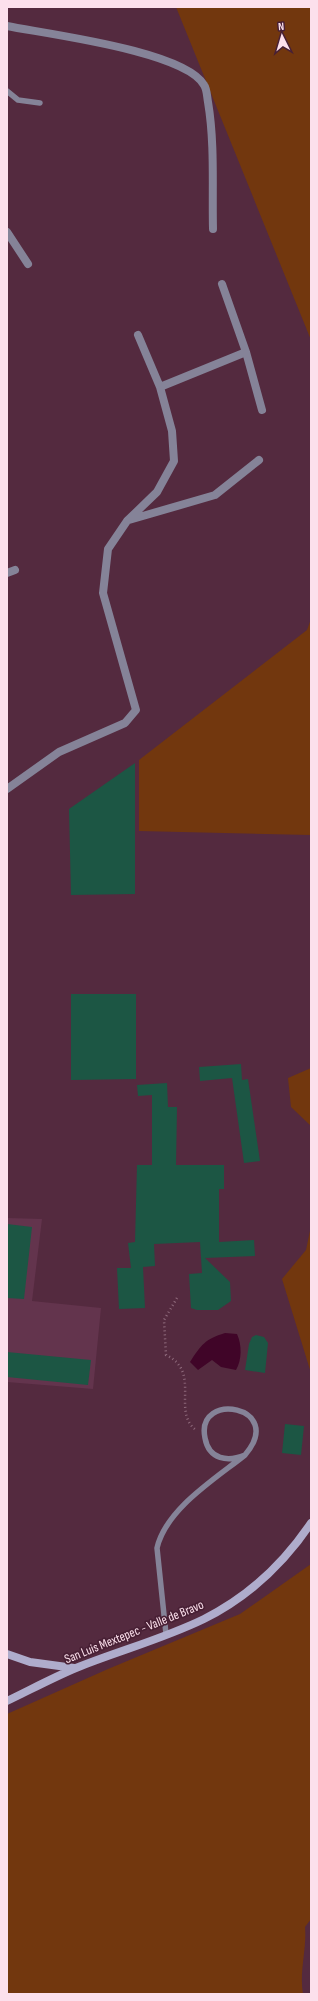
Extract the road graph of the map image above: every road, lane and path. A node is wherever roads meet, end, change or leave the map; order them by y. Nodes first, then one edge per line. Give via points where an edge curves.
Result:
1 (7, 26) edge
2 (7, 91) edge
3 (40, 103) dead end
4 (213, 229) dead end
5 (7, 232) edge
6 (28, 264) dead end
7 (222, 284) dead end
8 (138, 335) dead end
9 (246, 352) junction
10 (160, 387) junction
11 (262, 410) dead end
12 (259, 460) dead end
13 (127, 521) junction
14 (7, 789) edge
15 (177, 1298) dead end
16 (204, 1433) junction
17 (245, 1455) junction
18 (311, 1523) edge
19 (166, 1634) junction
20 (7, 1654) edge
21 (75, 1668) junction
22 (7, 1701) edge

1 - 4 street via 117,46 169,61 198,77 205,86 211,121
2 - 3 lane via 18,100
5 - 6 street
7 - 9 street
8 - 10 street
9 - 10 street
9 - 11 street
10 - 13 street via 172,431 174,461 157,492
12 - 13 street via 215,495
13 - 14 street via 108,549 103,593 136,710 125,723 59,752
15 - 16 path via 164,1320 166,1355 181,1367 185,1380 188,1421 195,1429
16 - 17 lane via 206,1444 213,1453 223,1459 234,1460
16 - 17 lane via 207,1420 217,1411 229,1407 242,1411 252,1419 256,1432 254,1445
17 - 19 lane via 183,1504 160,1536 157,1548
18 - 19 main road, San Luis Mextepec - Valle de Bravo via 288,1554 250,1590 204,1619
19 - 21 main road, San Luis Mextepec - Valle de Bravo
20 - 21 main road via 30,1662
21 - 22 main road, San Luis Mextepec - Valle de Bravo

